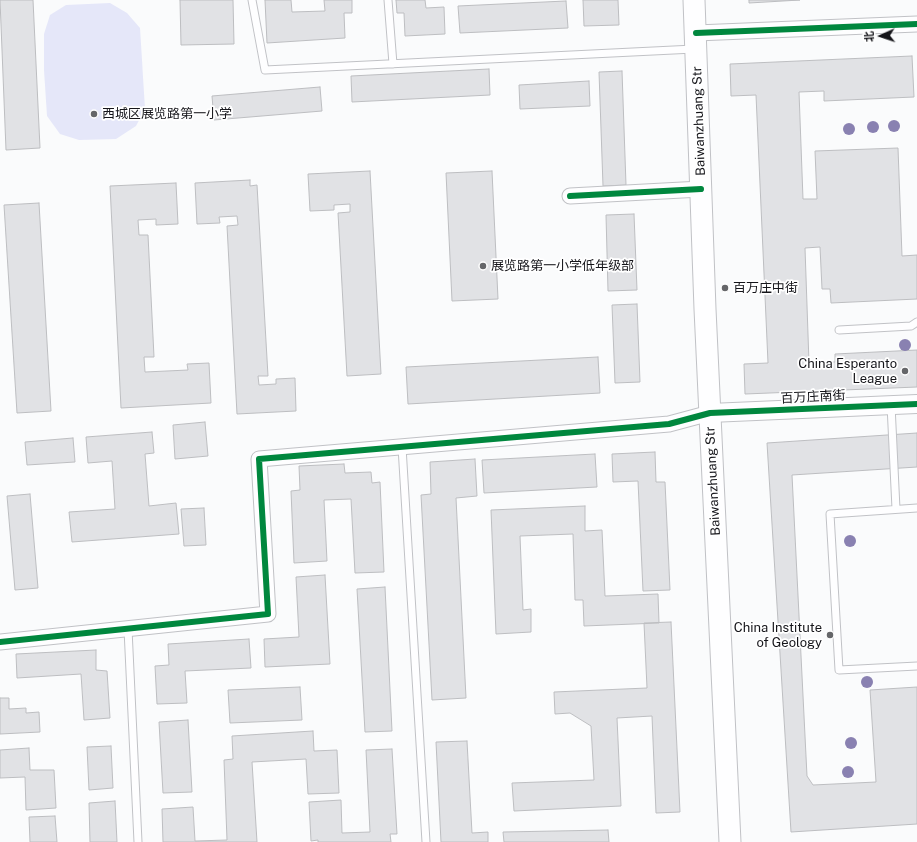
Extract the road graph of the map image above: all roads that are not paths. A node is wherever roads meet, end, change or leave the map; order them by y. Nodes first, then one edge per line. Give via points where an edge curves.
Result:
1 (252, 0) edge
2 (388, 0) edge
3 (694, 0) edge
4 (917, 24) edge
5 (696, 41) junction
6 (393, 64) junction
7 (701, 188) junction
8 (570, 196) dead end
9 (917, 322) edge
10 (839, 330) dead end
11 (917, 404) edge
12 (891, 405) junction
13 (710, 413) junction
14 (402, 447) junction
15 (917, 508) edge
16 (896, 509) junction
17 (128, 629) junction
18 (0, 642) edge
19 (917, 666) edge
20 (138, 842) edge
21 (426, 842) edge
22 (730, 842) edge

1 - 6 lane via 265,70
2 - 6 lane
3 - 5 main road, Baiwanzhuang Str
4 - 5 street
5 - 6 lane
5 - 7 main road, Baiwanzhuang Str
7 - 8 street
7 - 13 main road, Baiwanzhuang Str
9 - 10 lane via 911,326
11 - 12 street, 百万庄南街
12 - 13 street, 百万庄南街
12 - 16 lane
13 - 14 street via 669,424
13 - 22 main road, Baiwanzhuang Str
14 - 17 street via 258,459 268,614
14 - 21 lane
15 - 16 lane
16 - 19 lane via 830,514 839,670
17 - 18 street
17 - 20 lane

